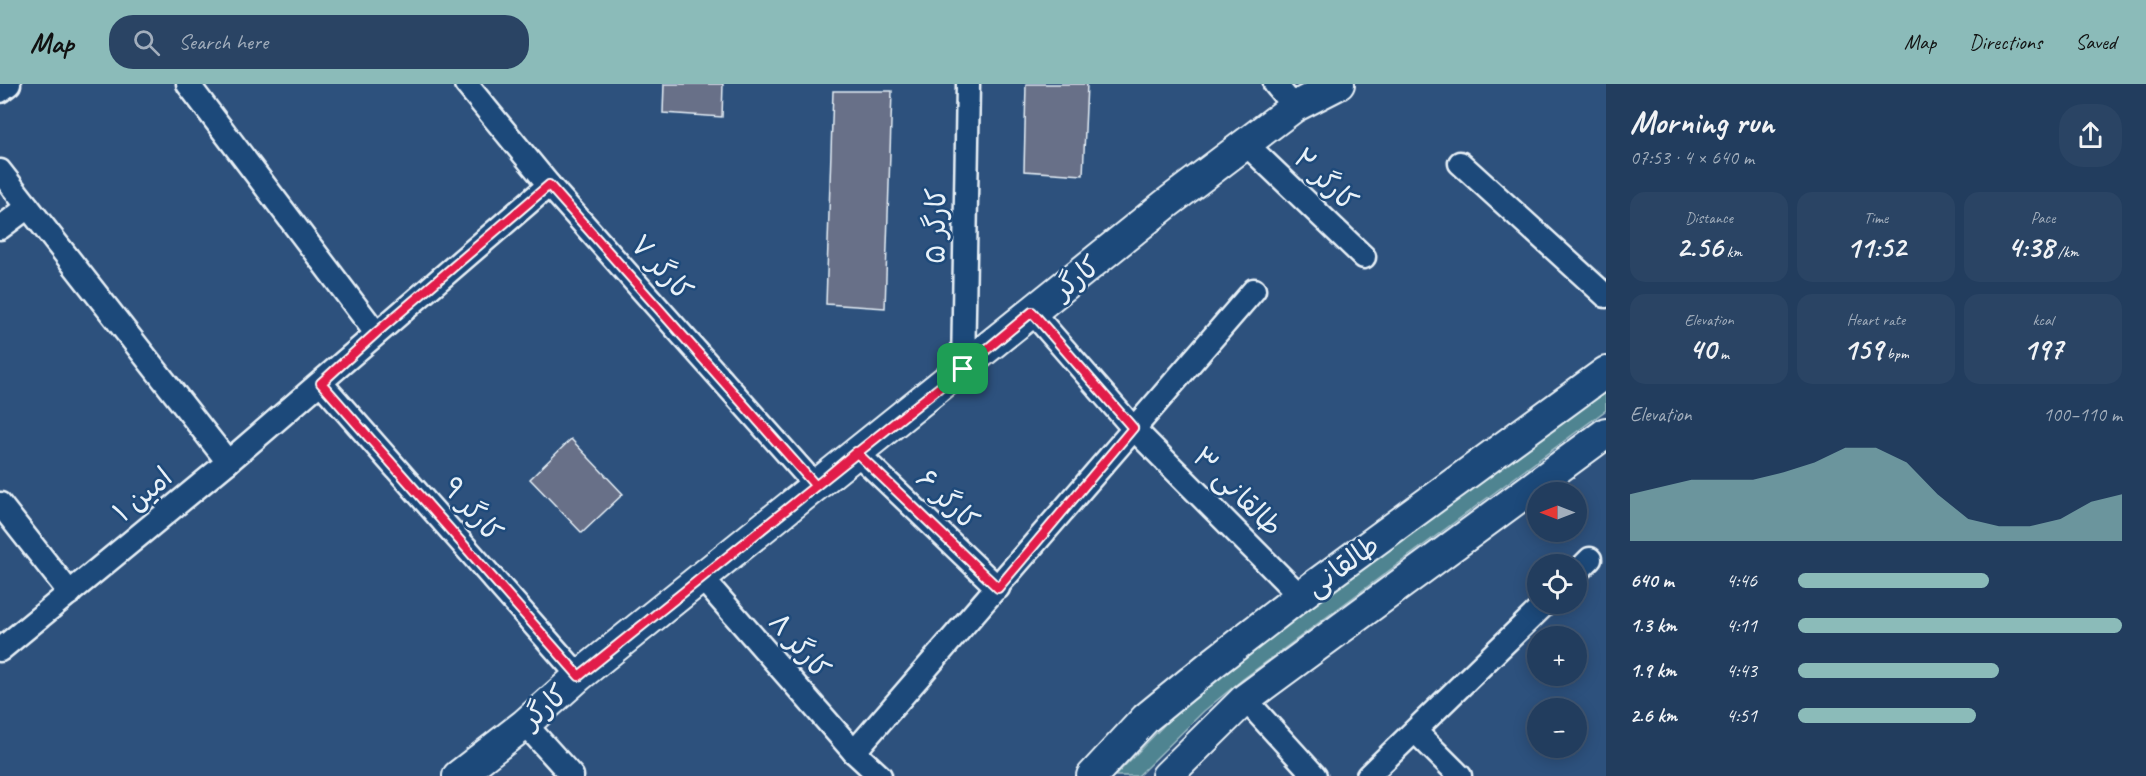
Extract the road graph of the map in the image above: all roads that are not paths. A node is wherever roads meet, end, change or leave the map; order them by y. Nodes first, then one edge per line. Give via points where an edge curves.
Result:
1 (9, 84) edge
2 (188, 84) edge
3 (466, 84) edge
4 (968, 84) edge
5 (1275, 84) edge
6 (1339, 84) edge
7 (0, 91) edge
8 (1294, 107) junction
9 (1246, 144) junction
10 (1460, 163) dead end
11 (0, 171) edge
12 (549, 185) junction
13 (28, 207) junction
14 (0, 228) edge
15 (1364, 257) dead end
16 (1254, 290) dead end
17 (1606, 296) edge
18 (1032, 312) junction
19 (376, 333) junction
20 (963, 369) junction
21 (1606, 372) edge
22 (321, 383) junction
23 (1133, 428) junction
24 (1606, 433) edge
25 (856, 452) junction
26 (228, 462) junction
27 (816, 486) junction
28 (0, 504) edge
29 (702, 578) junction
30 (998, 588) junction
31 (70, 593) junction
32 (1300, 596) junction
33 (1535, 614) edge
34 (0, 650) edge
35 (579, 676) junction
36 (1245, 699) junction
37 (525, 724) junction
38 (1415, 731) junction
39 (854, 752) junction
40 (458, 776) edge
41 (572, 776) edge
42 (880, 776) edge
43 (1092, 776) edge
44 (1167, 776) edge
45 (1315, 776) edge
46 (1368, 776) edge
47 (1460, 776) edge

1 - 7 street
2 - 19 street
3 - 12 street, کارگر ۷
4 - 20 street, کارگر ۵
5 - 8 street
6 - 8 main road, کارگر
8 - 9 main road, کارگر
9 - 15 street, کارگر ۲
9 - 18 main road, کارگر
10 - 17 street
11 - 13 street
12 - 19 street, امین ۱
12 - 27 street, کارگر ۷
13 - 14 street
13 - 26 street
16 - 23 street
18 - 20 main road, کارگر
18 - 23 street, طالقانی ۳
19 - 22 street, امین ۱
20 - 25 main road, کارگر
21 - 32 main road, طالقانی
22 - 26 street, امین ۱
22 - 35 street, کارگر ۹
23 - 30 street
23 - 32 street, طالقانی ۳
24 - 36 main road, طالقانی
25 - 27 main road, کارگر
25 - 30 street, کارگر ۶
26 - 31 street, امین ۱
27 - 29 main road, کارگر
28 - 31 street
29 - 35 main road, کارگر
29 - 39 street, کارگر ۸
30 - 39 street
31 - 34 street, امین ۱
32 - 43 main road, طالقانی via 1146,718
33 - 38 street
35 - 37 main road, کارگر
36 - 44 main road, طالقانی
36 - 45 street
37 - 40 main road, کارگر
37 - 41 street
38 - 46 street
38 - 47 street
39 - 42 street, کارگر ۸

